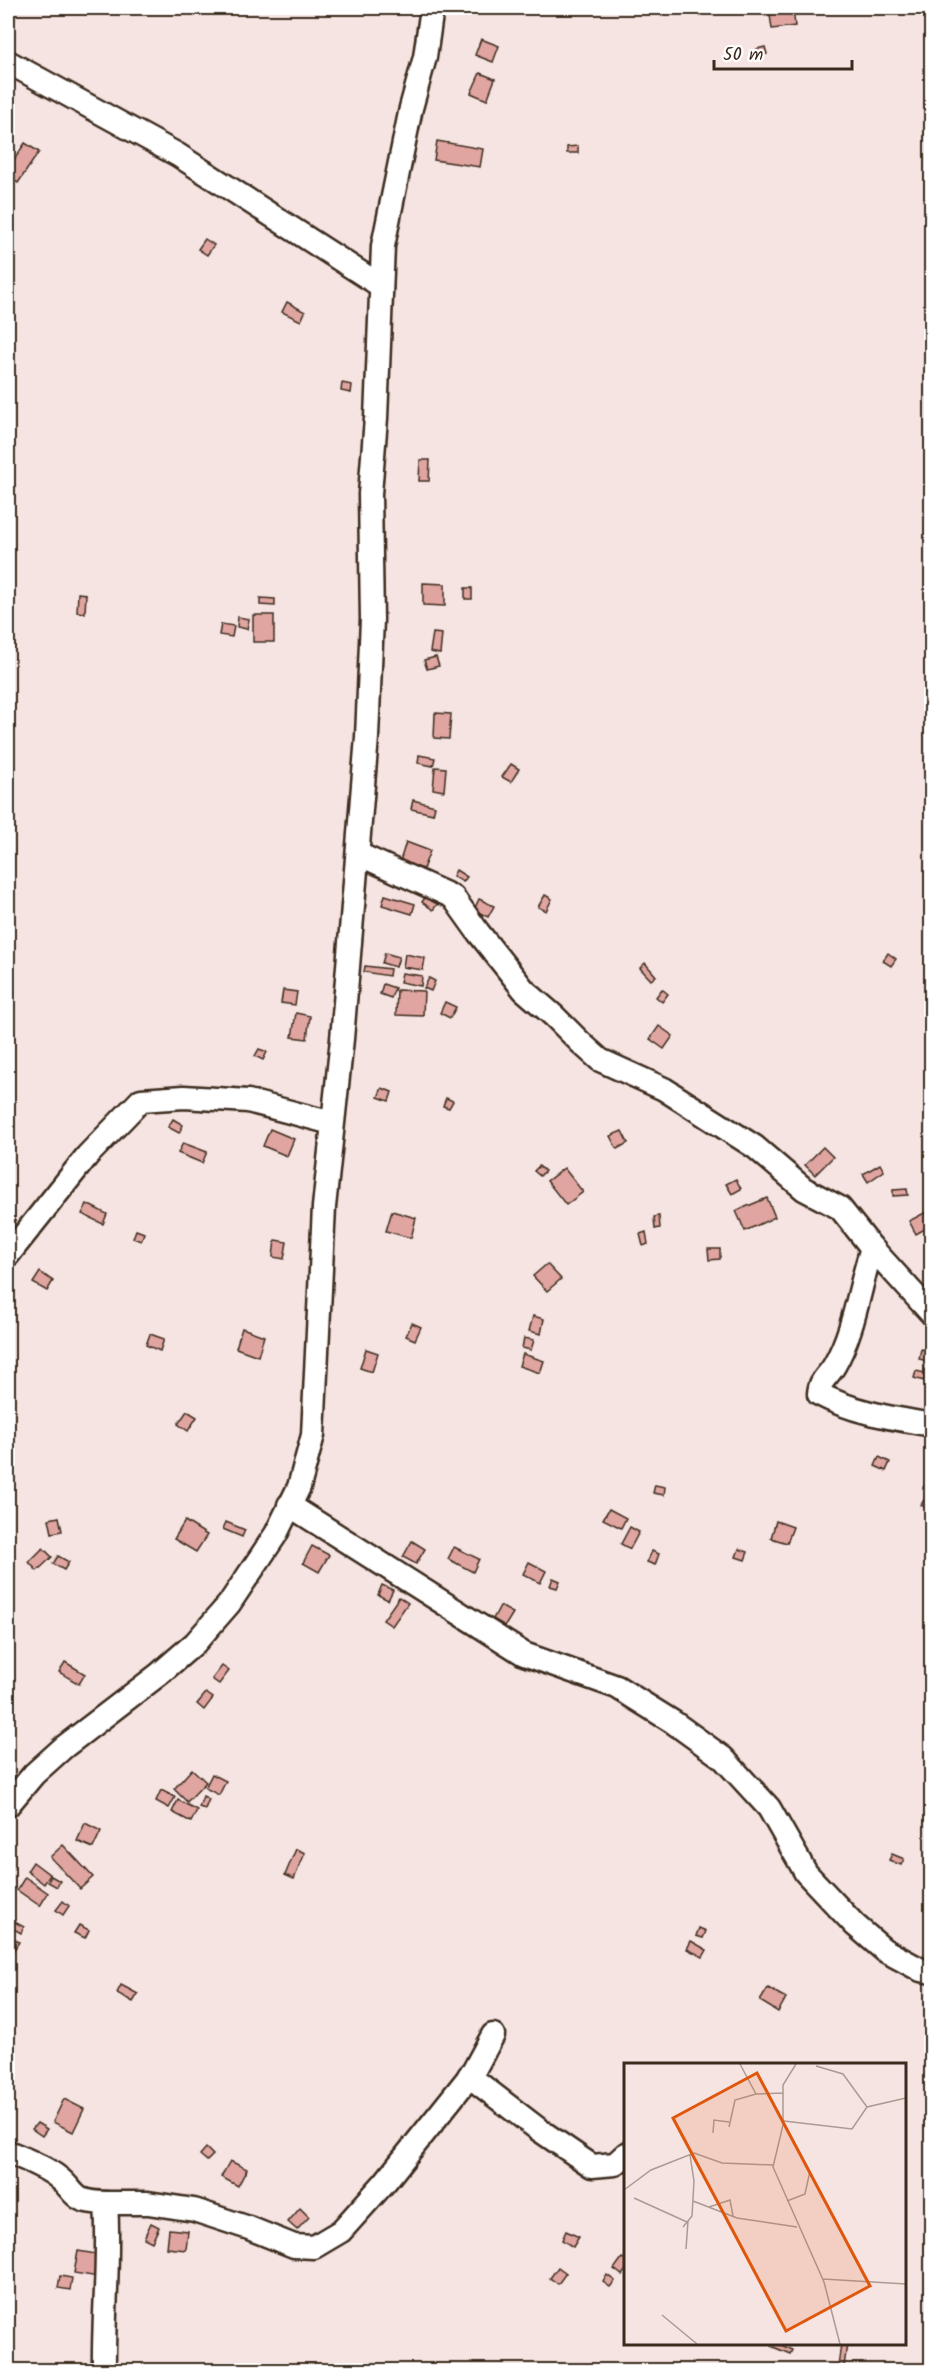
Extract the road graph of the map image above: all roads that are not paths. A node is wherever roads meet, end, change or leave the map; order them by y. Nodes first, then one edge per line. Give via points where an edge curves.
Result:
1 (432, 8) edge
2 (8, 62) edge
3 (381, 286) junction
4 (358, 854) junction
5 (332, 1123) junction
6 (872, 1248) junction
7 (8, 1254) edge
8 (932, 1314) edge
9 (932, 1425) edge
10 (289, 1505) junction
11 (8, 1805) edge
12 (932, 1972) edge
13 (493, 2035) dead end
14 (469, 2076) junction
15 (8, 2152) edge
16 (624, 2156) edge
17 (106, 2203) junction
18 (104, 2370) edge

1 - 3 street via 425,57 382,246
2 - 3 street via 178,155
3 - 4 street via 370,494 372,619
4 - 5 street
4 - 6 street via 453,897 524,990 600,1060 664,1089 755,1147 804,1189 840,1208
5 - 7 street via 248,1101 184,1097 141,1100 87,1156
5 - 10 street via 313,1435 299,1487
6 - 8 street
6 - 9 street via 853,1318 834,1366 819,1384 819,1394 841,1406
10 - 11 street via 276,1534 229,1604 195,1643 64,1747
10 - 12 street via 524,1654 617,1687 723,1758 769,1808 806,1873 855,1925 884,1950
13 - 14 street
14 - 16 street via 592,2166 615,2164
14 - 17 street via 341,2231 314,2247 294,2246 194,2210 148,2203
15 - 17 street via 56,2176 75,2197 90,2203
17 - 18 street

